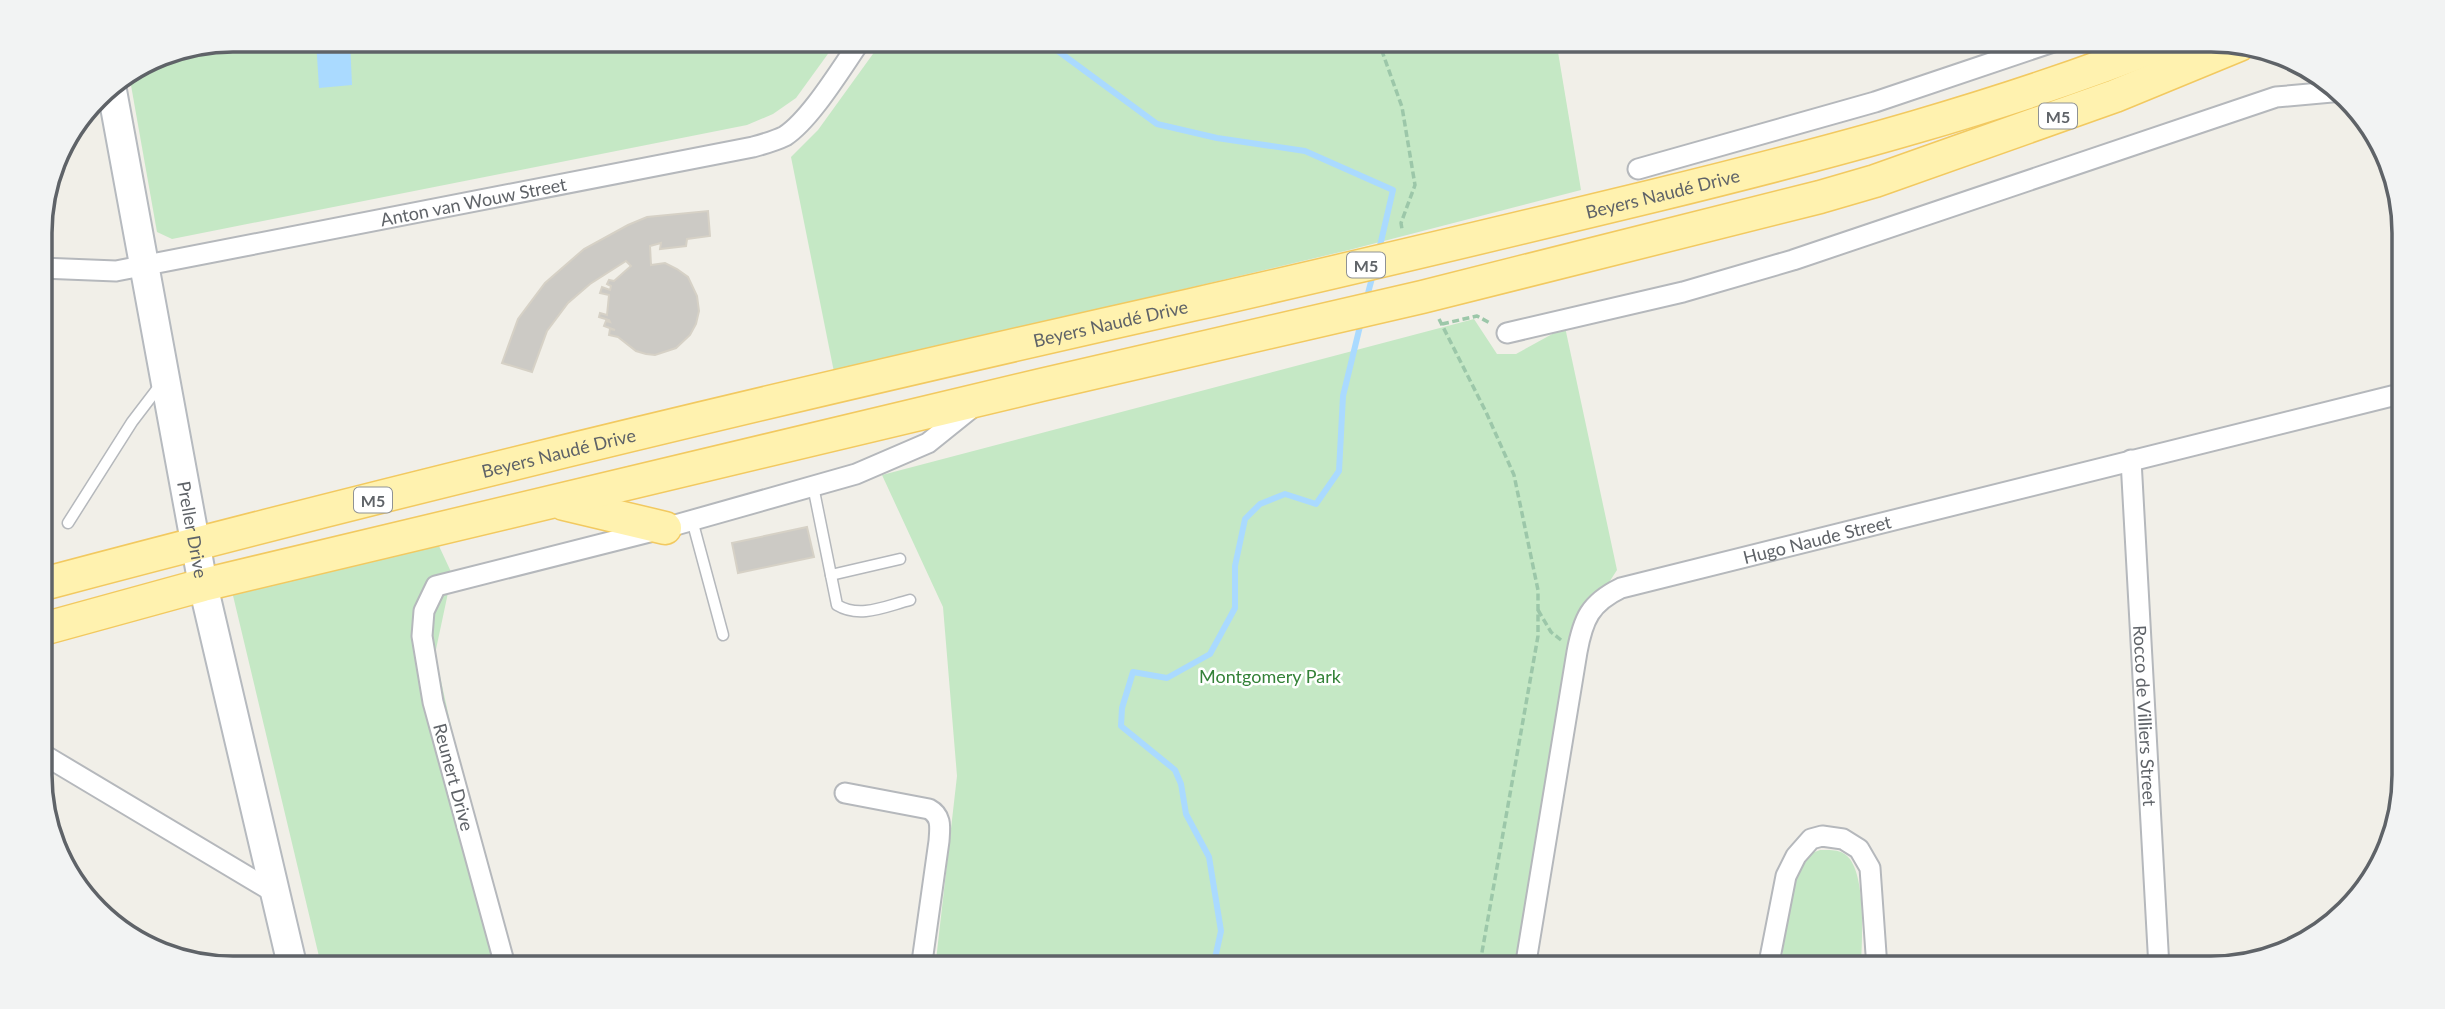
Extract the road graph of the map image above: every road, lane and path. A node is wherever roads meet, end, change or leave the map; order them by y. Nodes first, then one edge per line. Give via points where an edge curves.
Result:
1 (852, 52) edge
2 (1381, 52) edge
3 (2023, 52) edge
4 (2142, 52) edge
5 (2220, 53) edge
6 (2325, 93) edge
7 (113, 98) edge
8 (1638, 169) dead end
9 (1407, 256) junction
10 (145, 266) junction
11 (53, 268) edge
12 (1422, 297) junction
13 (1442, 324) junction
14 (1507, 333) joint
15 (165, 378) junction
16 (831, 389) junction
17 (2392, 396) edge
18 (979, 401) junction
19 (673, 426) junction
20 (842, 433) junction
21 (2131, 460) junction
22 (684, 471) junction
23 (813, 486) junction
24 (556, 502) junction
25 (68, 523) dead end
26 (679, 524) junction
27 (195, 543) junction
28 (900, 559) dead end
29 (831, 575) junction
30 (52, 581) edge
31 (203, 585) junction
32 (910, 600) dead end
33 (1538, 610) junction
34 (52, 626) edge
35 (723, 635) dead end
36 (1577, 652) junction
37 (52, 760) edge
38 (845, 793) dead end
39 (275, 893) junction
40 (290, 956) edge
41 (502, 956) edge
42 (923, 956) edge
43 (1481, 956) edge
44 (1527, 956) edge
45 (1770, 956) edge
46 (1876, 956) edge
47 (2158, 956) edge

1 - 10 street, Anton van Wouw Street via 808,114 772,141
2 - 9 path via 1402,107 1415,185 1401,223
3 - 8 street, Beyers Naudé Drive via 1875,102
4 - 9 main road, Beyers Naudé Drive / M5 via 1917,127 1813,156
5 - 12 main road, M5 via 2115,96 1875,181
6 - 14 street via 2276,97 1793,260 1683,292
7 - 10 main road, Preller Drive
9 - 16 main road, Beyers Naudé Drive / M5
10 - 11 street, Anton van Wouw Street via 116,271
10 - 15 main road, Preller Drive
12 - 13 path
12 - 18 main road, M5
13 - 14 path via 1477,316
13 - 33 path via 1514,474
15 - 25 lane
15 - 27 main road, Preller Drive
16 - 19 main road, Beyers Naudé Drive / M5
16 - 20 main road
17 - 21 street, Hugo Naude Street
18 - 20 main road, M5
18 - 23 street via 928,443 856,474
19 - 22 main road
19 - 27 main road, Beyers Naudé Drive / M5
20 - 22 main road, M5
21 - 36 street, Hugo Naude Street via 1621,588 1592,608
21 - 47 street, Rocco de Villiers Street
22 - 24 main road, M5
23 - 26 street
23 - 29 lane
24 - 26 main road
24 - 31 main road, M5
26 - 35 lane
26 - 41 street, Reunert Drive via 436,586 424,611 422,636 433,702
27 - 30 main road, Beyers Naudé Drive / M5
27 - 31 main road, Preller Drive
28 - 29 lane
29 - 32 lane via 837,606 845,610 859,613
31 - 34 main road, M5
31 - 39 main road, Preller Drive
33 - 36 path via 1550,632
33 - 43 path via 1538,636
36 - 44 street, Hugo Naude Street
37 - 39 street
38 - 42 street via 937,813 935,879
39 - 40 main road, Preller Drive
45 - 46 street via 1786,876 1811,839 1822,836 1843,839 1859,849 1870,868

